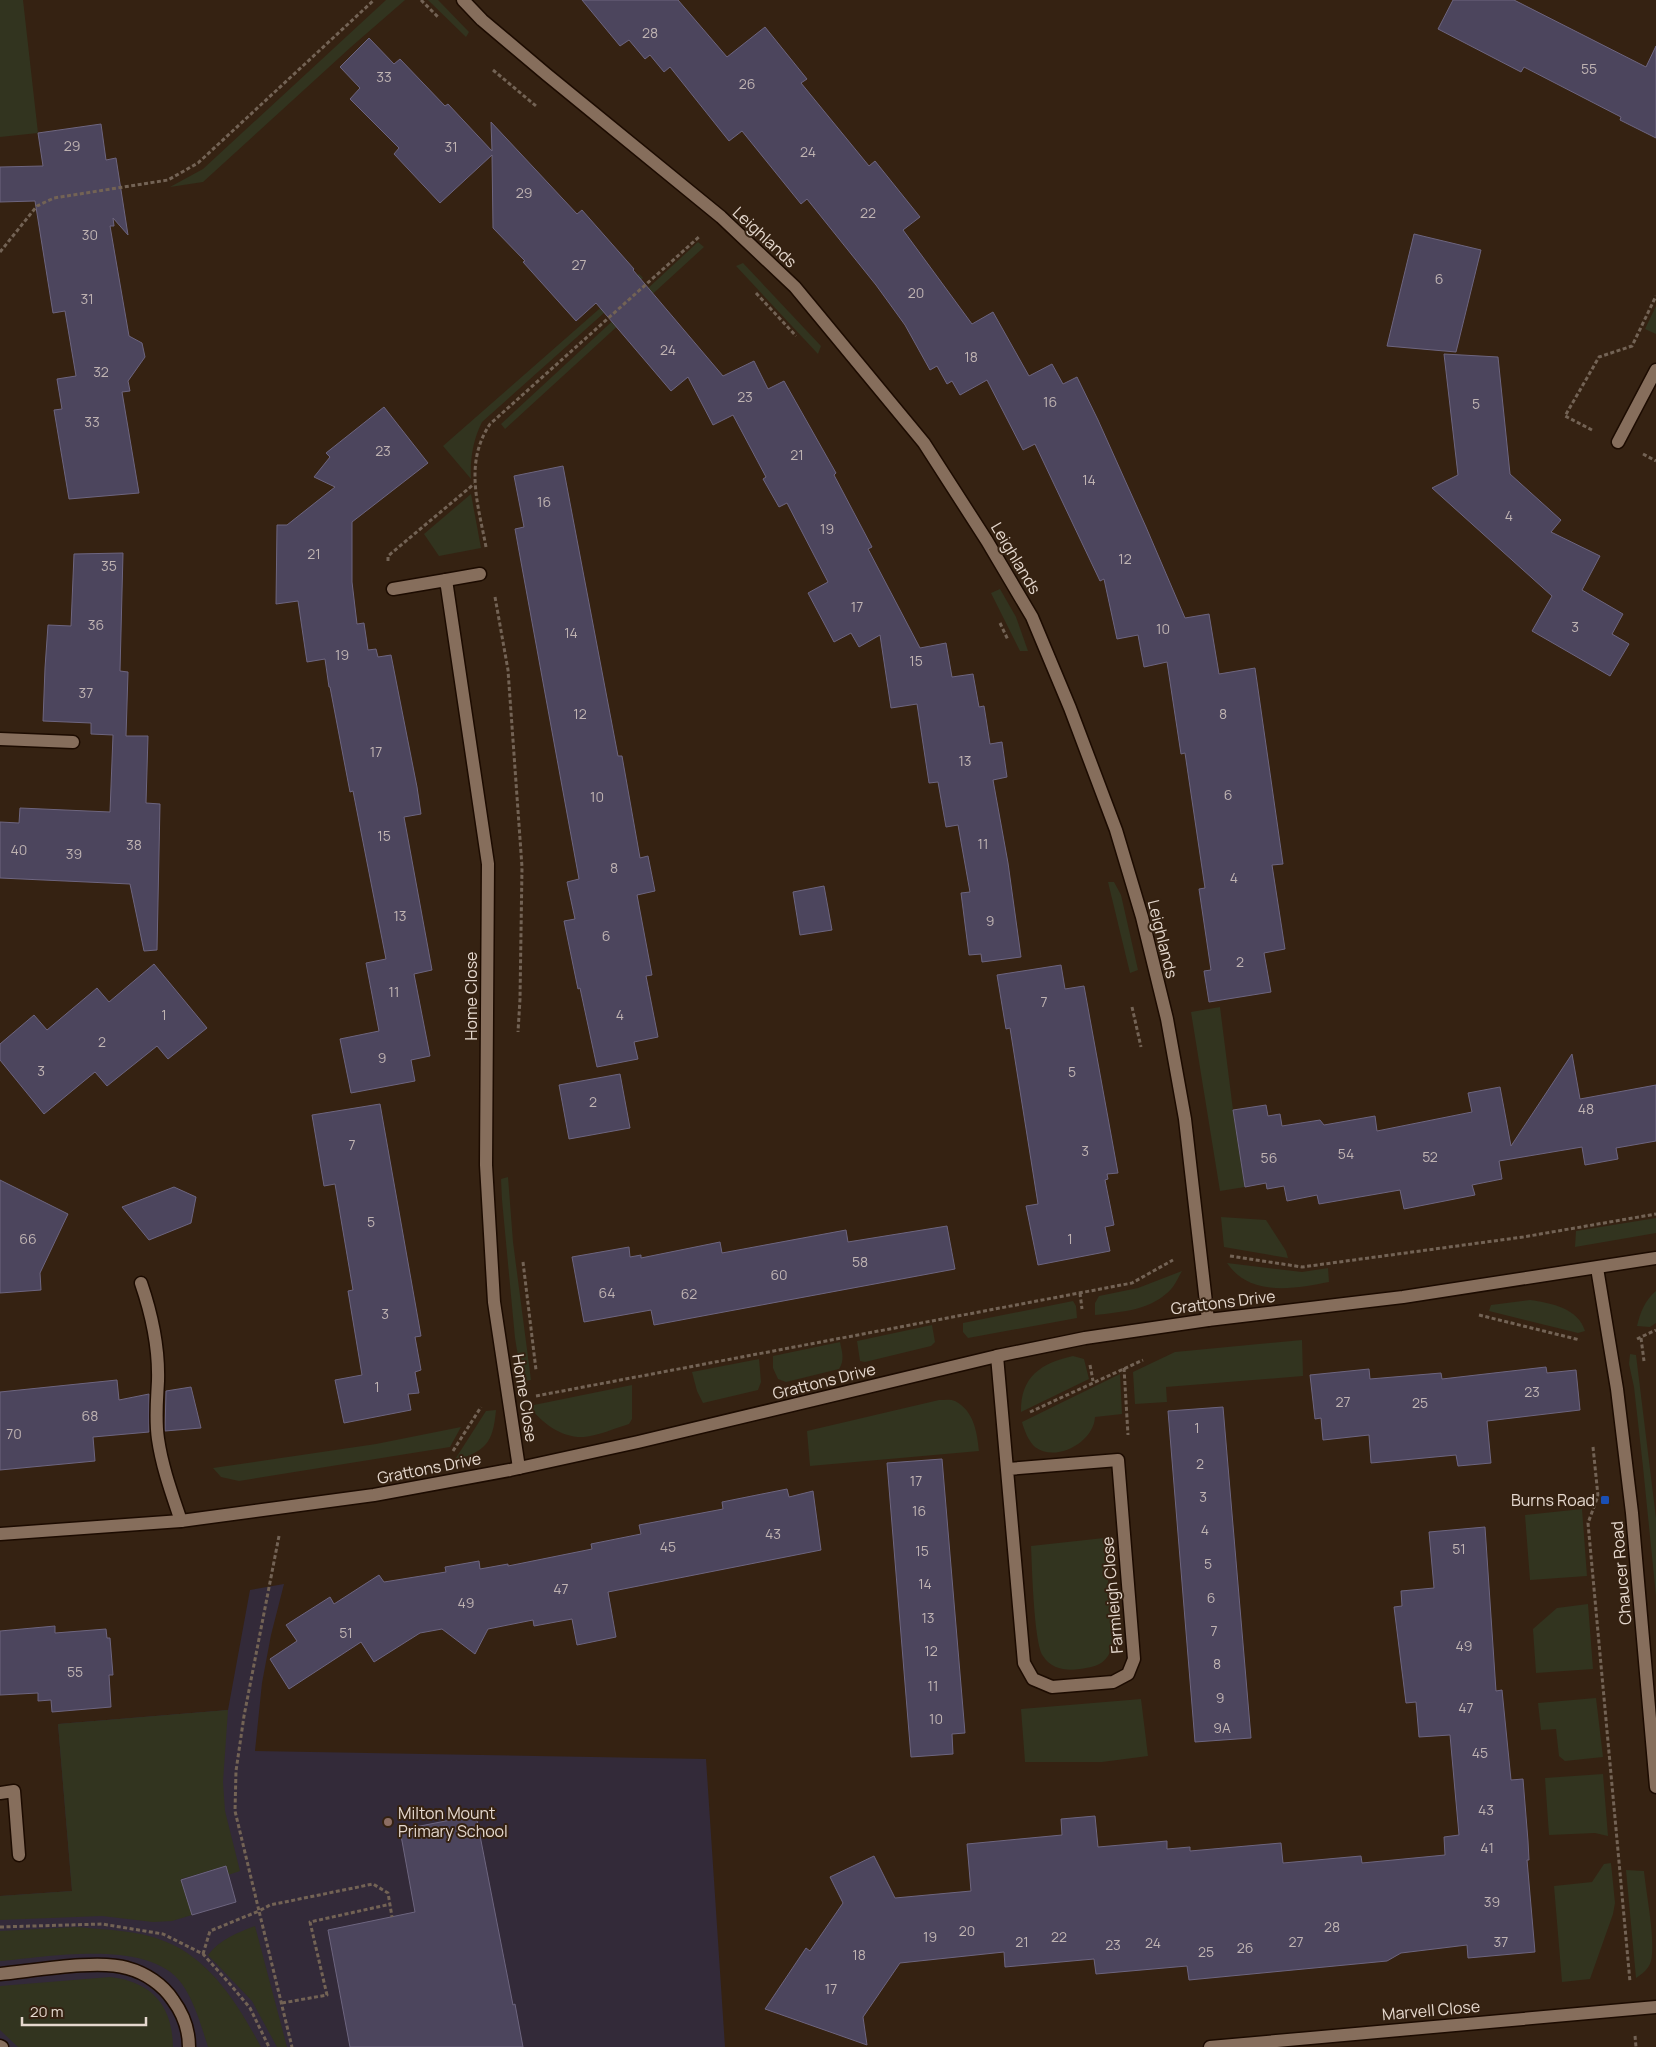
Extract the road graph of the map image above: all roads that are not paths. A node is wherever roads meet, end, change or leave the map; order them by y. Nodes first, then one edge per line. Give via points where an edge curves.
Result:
1 (463, 0) edge
2 (1656, 370) edge
3 (1618, 442) road end
4 (480, 574) road end
5 (446, 580) junction
6 (393, 589) road end
7 (0, 739) edge
8 (73, 742) dead end
9 (1656, 1258) edge
10 (1597, 1268) junction
11 (141, 1283) dead end
12 (1208, 1320) junction
13 (997, 1356) junction
14 (519, 1468) junction
15 (1008, 1469) junction
16 (181, 1521) junction
17 (0, 1534) edge
18 (1651, 1671) edge
19 (1656, 1787) edge
20 (0, 1792) edge
21 (19, 1855) dead end
22 (0, 1974) edge
23 (1656, 2006) edge
24 (189, 2047) edge
25 (1210, 2047) edge

1 - 12 street, Leighlands via 482,20 721,217 795,287 924,443 1032,617 1116,830 1142,917 1167,1019 1185,1119
2 - 3 street
4 - 5 street
5 - 6 street
5 - 14 street, Home Close via 488,864 486,1165 494,1302
7 - 8 street
9 - 10 street, Grattons Drive
10 - 12 street, Grattons Drive
10 - 18 street, Chaucer Road via 1617,1389
11 - 16 street via 152,1315 157,1352 155,1410 158,1440
12 - 13 street, Grattons Drive via 1086,1338
13 - 14 street, Grattons Drive
13 - 15 street, Farmleigh Close
14 - 16 street, Grattons Drive via 432,1485
15 - 15 street, Farmleigh Close via 1118,1460 1134,1659 1128,1674 1113,1682 1052,1687 1033,1679 1024,1663
16 - 17 street, Grattons Drive
18 - 19 street, Chaucer Road
20 - 21 street via 14,1791
22 - 24 street via 96,1965 126,1967 149,1977 168,1993 182,2012 189,2033
23 - 25 street, Marvell Close

